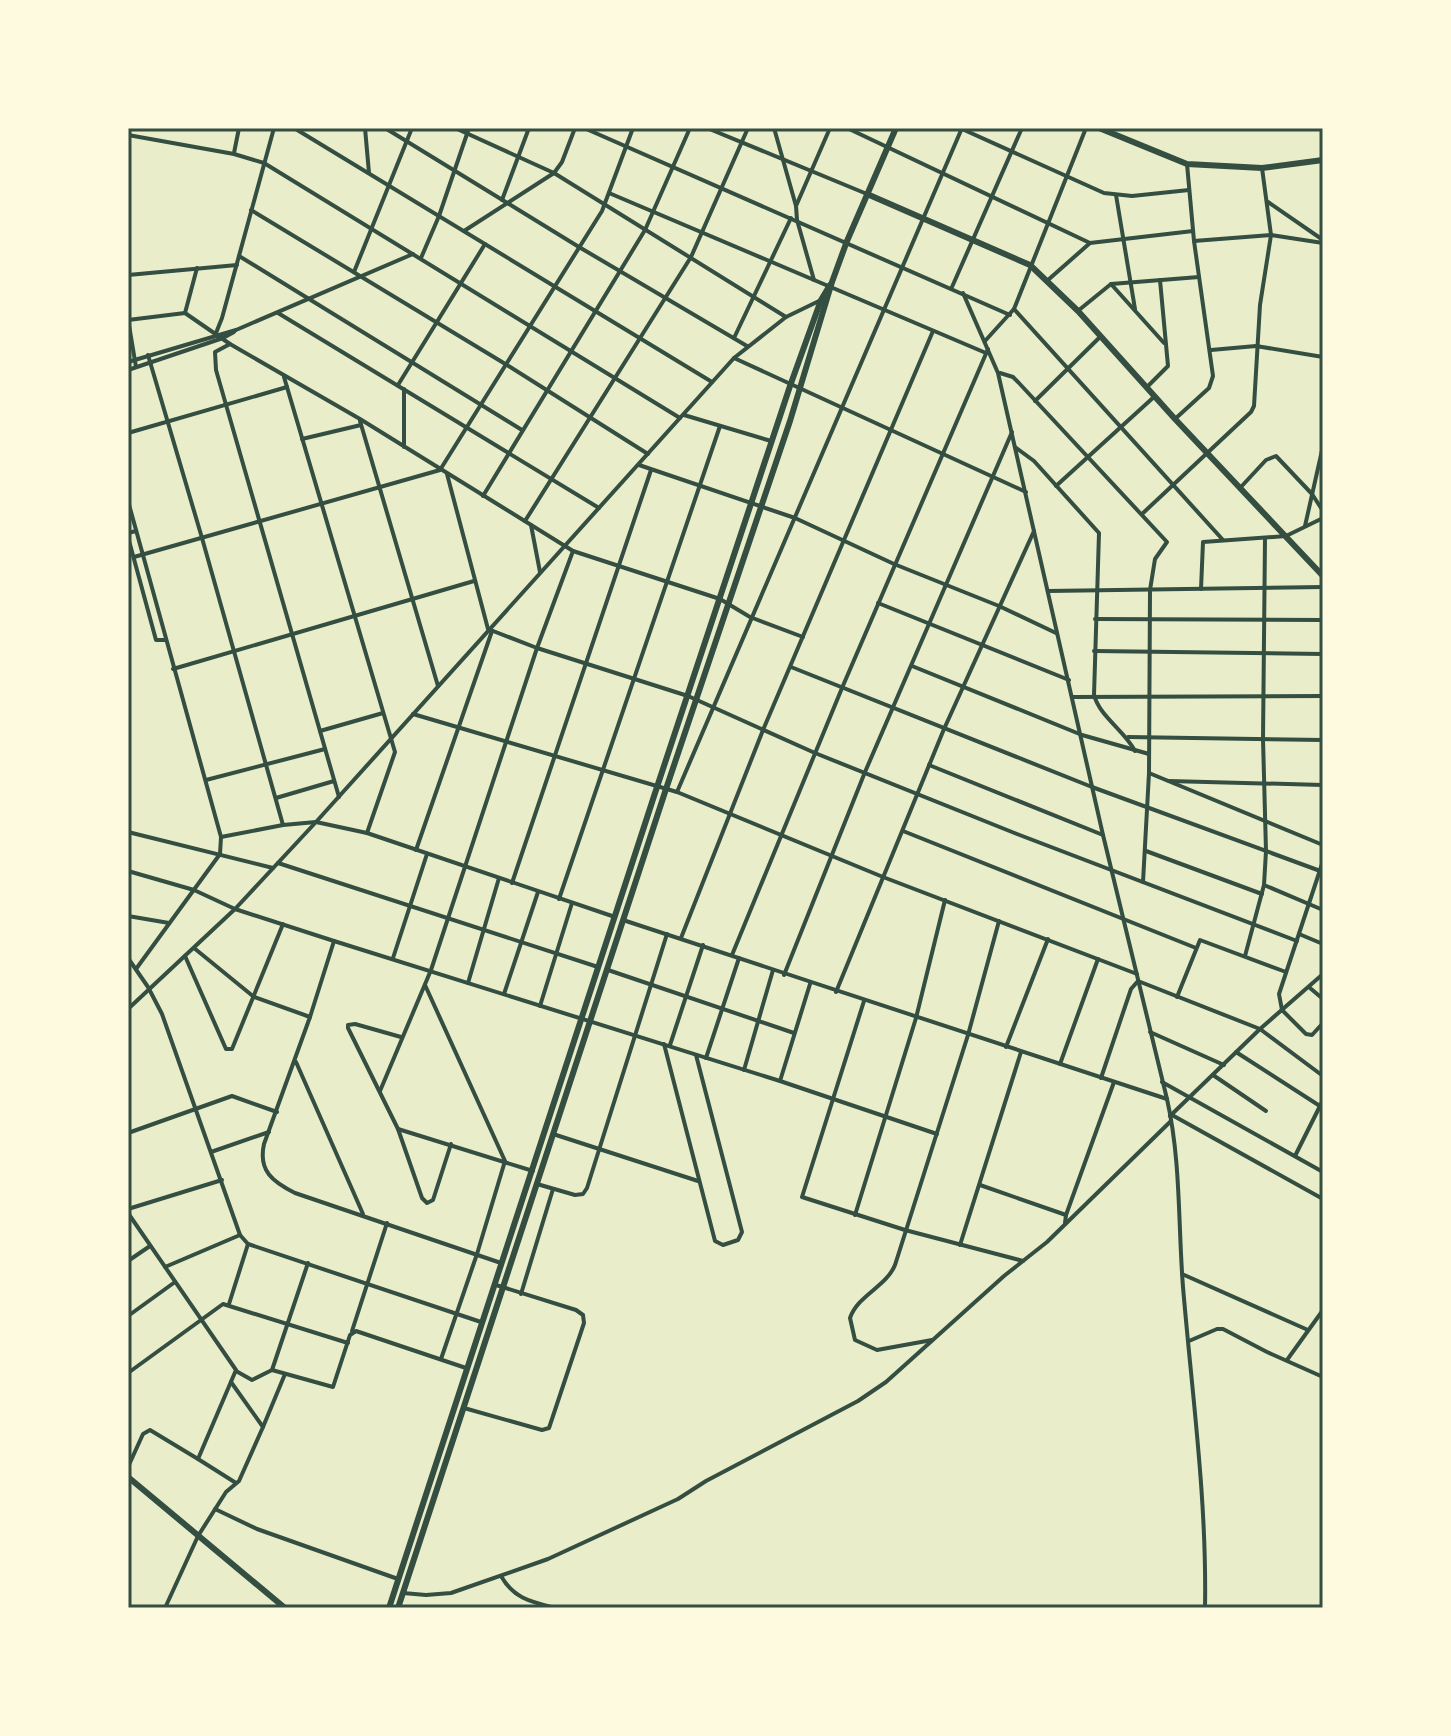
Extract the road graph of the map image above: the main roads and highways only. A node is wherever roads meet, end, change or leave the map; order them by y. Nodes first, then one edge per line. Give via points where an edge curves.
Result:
1 (896, 128) edge
2 (1099, 128) edge
3 (1323, 160) edge
4 (867, 194) junction
5 (824, 299) junction
6 (1323, 575) edge
7 (128, 1477) edge
8 (422, 1507) junction
9 (431, 1510) junction
10 (404, 1560) junction
11 (413, 1563) junction
12 (285, 1608) edge
13 (389, 1608) edge
14 (398, 1608) edge

1 - 4 main road
2 - 3 main road via 1187,164 1262,168
4 - 5 main road
4 - 6 main road via 1030,265 1048,280
5 - 8 main road via 790,386
5 - 9 main road via 800,390
7 - 12 main road
8 - 9 main road
8 - 10 main road
9 - 11 main road
10 - 11 main road
10 - 13 main road
11 - 14 main road

